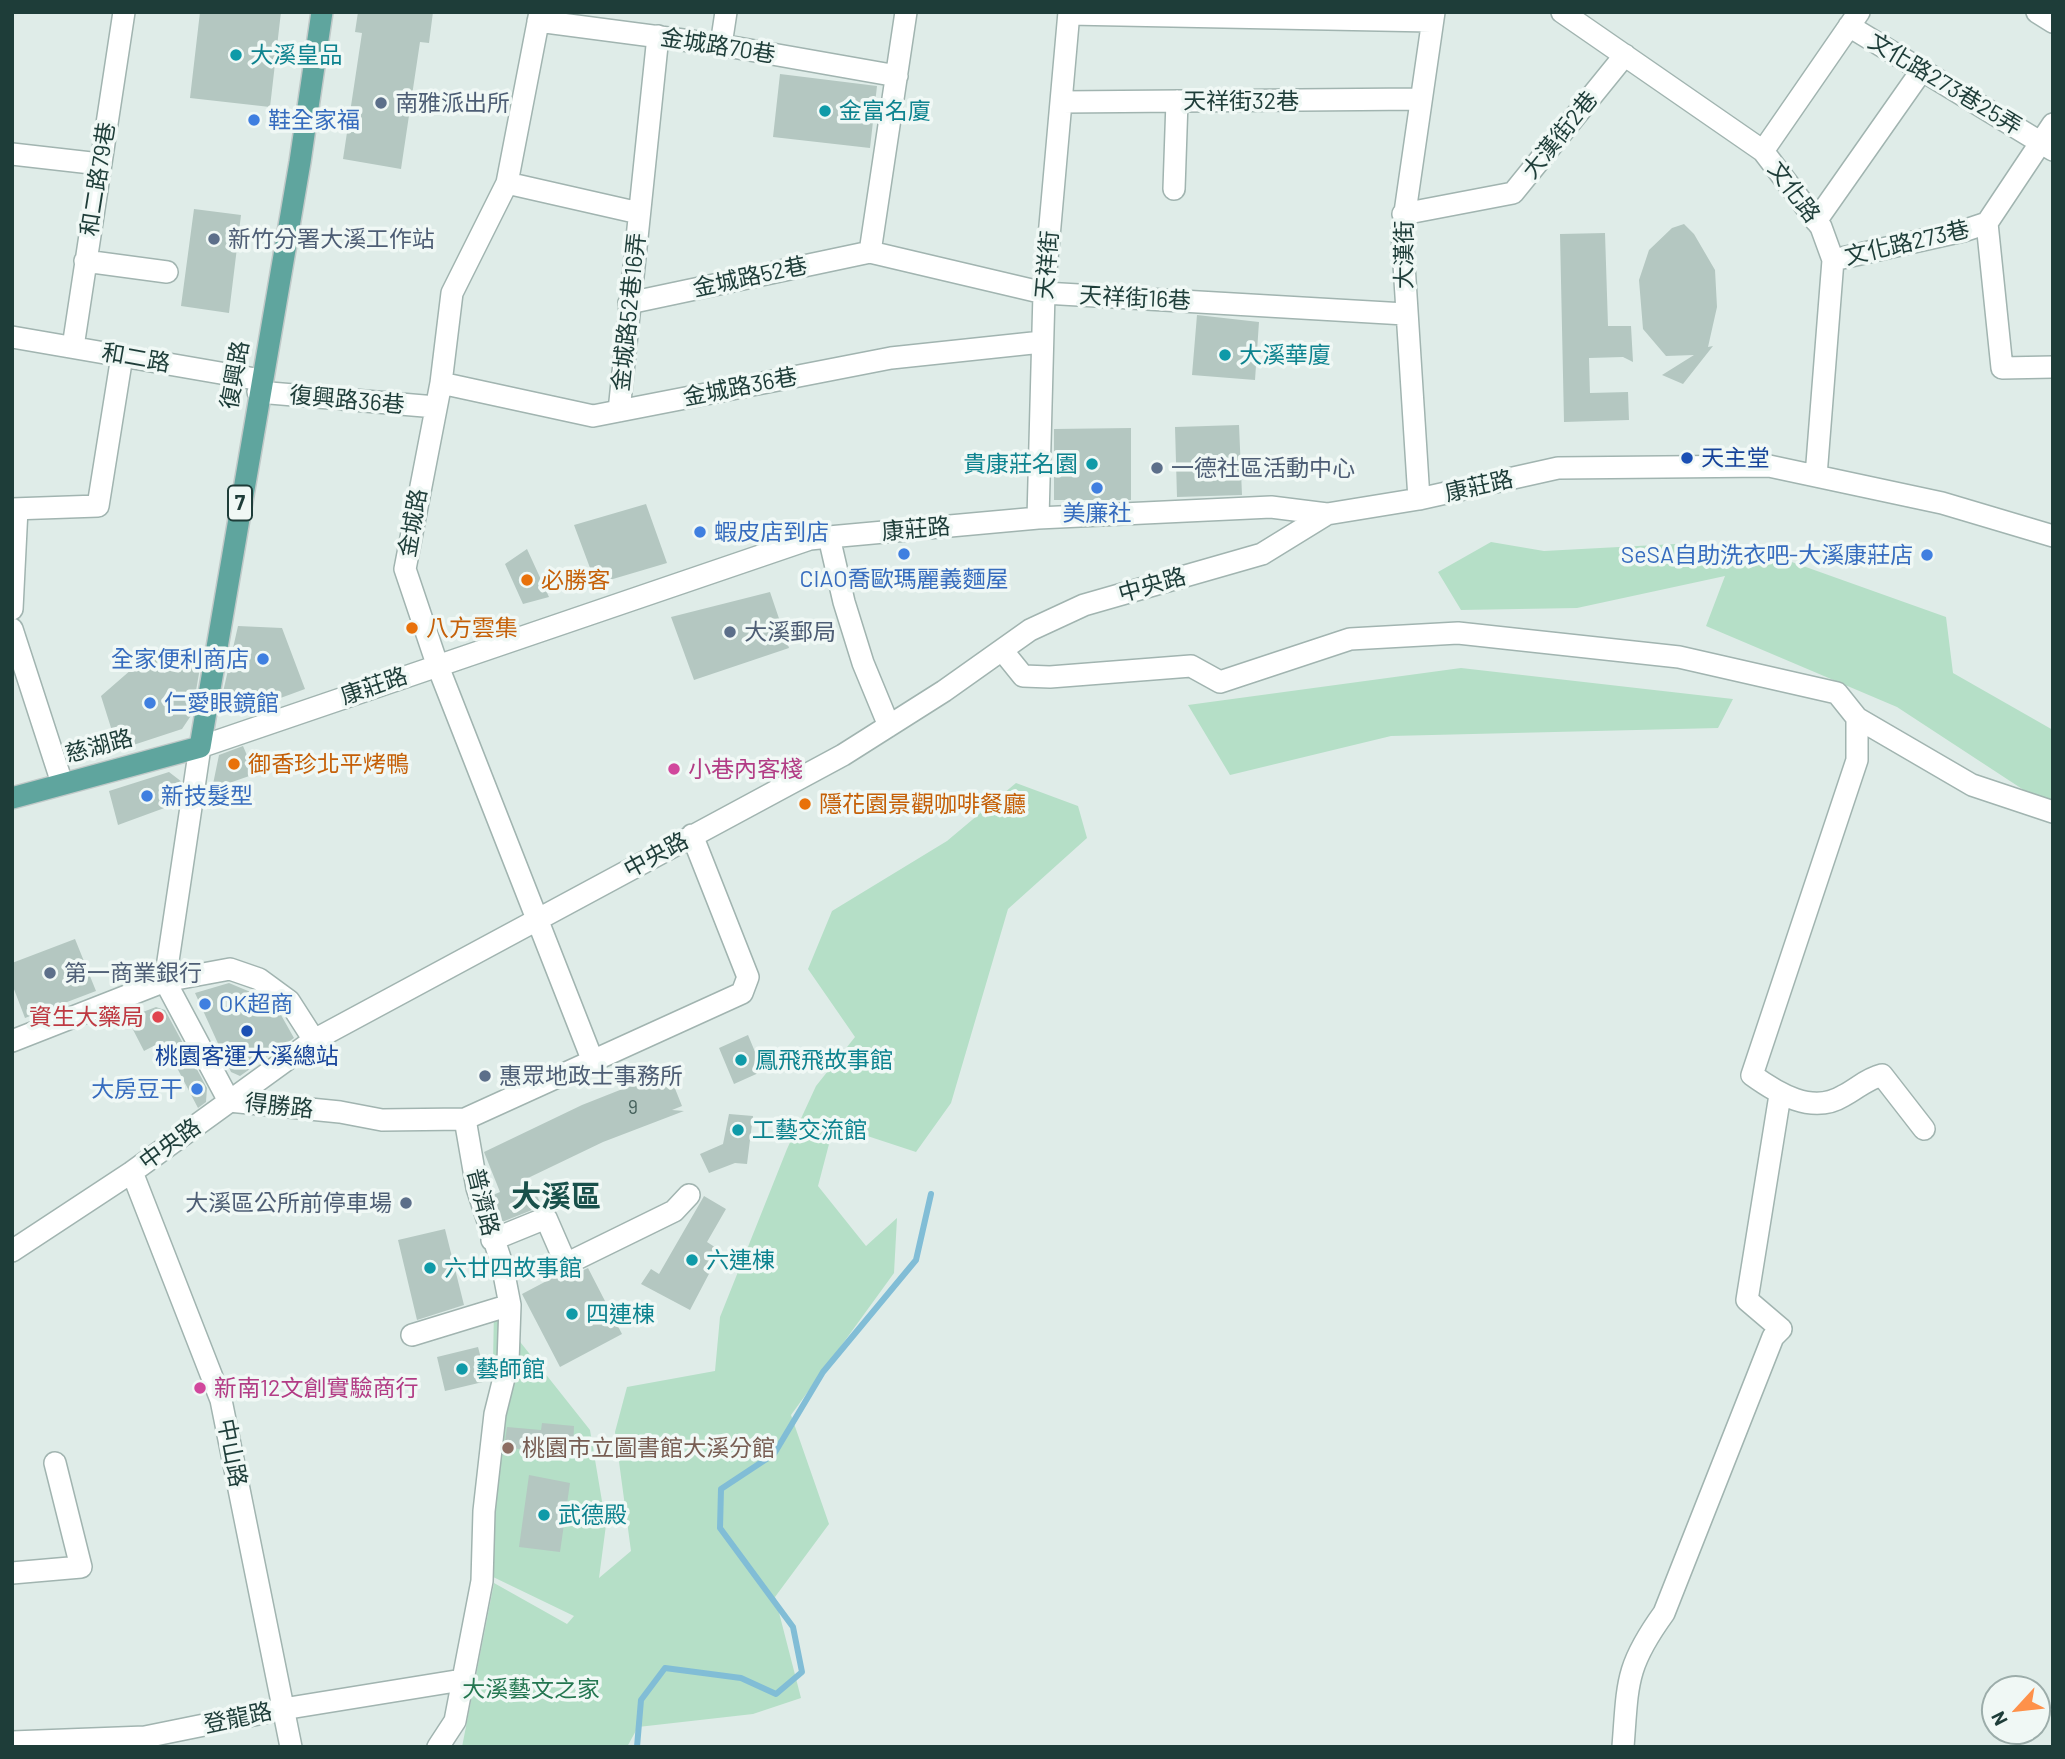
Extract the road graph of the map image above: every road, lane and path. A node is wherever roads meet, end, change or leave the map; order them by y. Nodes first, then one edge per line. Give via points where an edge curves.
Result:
1 (124, 12) edge
2 (322, 12) edge
3 (726, 12) edge
4 (906, 12) edge
5 (1562, 12) edge
6 (2037, 12) edge
7 (1069, 13) edge
8 (539, 16) edge
9 (1432, 17) edge
10 (1854, 19) edge
11 (2053, 22) edge
12 (658, 36) junction
13 (721, 45) junction
14 (1625, 55) junction
15 (1922, 70) junction
16 (897, 76) junction
17 (1419, 99) junction
18 (1177, 101) junction
19 (1062, 102) junction
20 (2049, 139) edge
21 (1763, 151) junction
22 (12, 154) edge
23 (100, 164) junction
24 (507, 183) junction
25 (1174, 189) dead end
26 (639, 214) junction
27 (1403, 214) junction
28 (1816, 221) junction
29 (1987, 223) junction
30 (870, 252) junction
31 (1833, 260) junction
32 (85, 261) junction
33 (167, 272) dead end
34 (1044, 293) junction
35 (629, 303) junction
36 (1405, 314) junction
37 (12, 337) edge
38 (1042, 342) junction
39 (73, 347) junction
40 (122, 356) junction
41 (2053, 367) edge
42 (441, 383) junction
43 (260, 386) junction
44 (436, 407) junction
45 (619, 411) junction
46 (1816, 476) junction
47 (1419, 499) junction
48 (15, 509) edge
49 (1327, 514) junction
50 (1038, 518) junction
51 (2051, 535) edge
52 (829, 537) junction
53 (12, 608) edge
54 (12, 629) edge
55 (1002, 650) junction
56 (437, 664) junction
57 (1857, 718) junction
58 (889, 726) junction
59 (200, 747) junction
60 (62, 783) junction
61 (12, 798) edge
62 (2053, 812) edge
63 (692, 835) junction
64 (537, 918) junction
65 (164, 981) junction
66 (314, 1040) junction
67 (12, 1041) edge
68 (592, 1059) junction
69 (1780, 1095) junction
70 (229, 1101) junction
71 (465, 1119) junction
72 (1924, 1129) dead end
73 (132, 1172) junction
74 (689, 1195) dead end
75 (492, 1240) junction
76 (12, 1251) edge
77 (509, 1305) junction
78 (412, 1335) dead end
79 (55, 1463) dead end
80 (12, 1573) edge
81 (462, 1681) junction
82 (283, 1709) junction
83 (12, 1742) edge
84 (146, 1742) edge
85 (36, 1744) edge
86 (291, 1747) edge
87 (438, 1747) edge
88 (1623, 1747) edge

1 - 23 street, 和二路79巷
2 - 43 main road, 復興路 / 7
3 - 13 street
4 - 16 street
5 - 14 street, 文化路
6 - 11 street
7 - 9 street
7 - 19 street, 天祥街
8 - 12 street, 金城路70巷
8 - 24 street, 金城路
9 - 17 street, 大漢街
10 - 15 street, 文化路273巷25弄
10 - 21 street
12 - 13 street, 金城路70巷
12 - 26 street, 金城路52巷16弄
13 - 16 street, 金城路70巷
14 - 21 street, 文化路
14 - 27 street, 大漢街2巷 via 1513,193
15 - 20 street, 文化路273巷25弄
15 - 28 street
16 - 30 street
17 - 18 street, 天祥街32巷
17 - 27 street, 大漢街
18 - 19 street, 天祥街32巷
18 - 25 street
19 - 34 street, 天祥街
20 - 29 street, 文化路273巷
21 - 28 street, 文化路
22 - 23 street
23 - 32 street, 和二路79巷
24 - 26 street
24 - 42 street, 金城路 via 452,293
26 - 35 street, 金城路52巷16弄
27 - 36 street, 大漢街
28 - 31 street, 文化路
29 - 31 street, 文化路273巷
29 - 41 street via 2002,368
30 - 34 street, 天祥街16巷
30 - 35 street, 金城路52巷
31 - 46 street, 文化路
32 - 33 street
32 - 39 street, 和二路79巷
34 - 36 street, 天祥街16巷
34 - 38 street, 天祥街
35 - 45 street, 金城路52巷16弄
36 - 47 street, 大漢街
37 - 39 street, 和二路
38 - 45 street, 金城路36巷 via 891,358
38 - 50 street, 天祥街
39 - 40 street, 和二路
40 - 43 street, 和二路
40 - 48 street via 99,506
42 - 44 street, 金城路
42 - 45 street, 金城路36巷 via 593,416
43 - 44 street, 復興路36巷
43 - 59 main road, 復興路 / 7
44 - 56 street, 金城路 via 405,569
46 - 47 street, 康莊路 via 1769,466 1558,468
46 - 51 street, 康莊路 via 1942,503
47 - 49 street, 康莊路
48 - 53 street
49 - 50 street, 康莊路 via 1272,507
49 - 55 street, 中央路 via 1262,554 1084,605 1030,630
50 - 52 street, 康莊路
52 - 56 street, 康莊路
52 - 58 street via 863,663
54 - 60 street
55 - 57 street via 1023,676 1191,666 1220,682 1350,639 1458,633 1679,657 1837,693
55 - 58 street, 中央路
56 - 59 street, 康莊路
56 - 64 street, 金城路
57 - 62 street via 1972,785
57 - 69 street via 1857,760 1752,1074
58 - 63 street, 中央路
59 - 60 main road, 慈湖路
59 - 65 street
60 - 61 main road, 慈湖路
63 - 64 street, 中央路
63 - 68 street via 748,977 742,993
64 - 66 street, 中央路
64 - 68 street, 金城路
65 - 66 street via 230,969 259,979 289,1001
65 - 67 street
65 - 70 street, 得勝路
66 - 70 street, 中央路
68 - 71 street
69 - 72 street via 1816,1104 1841,1098 1869,1078 1882,1075
69 - 88 street via 1747,1300 1780,1329 1664,1613 1640,1645 1629,1674
70 - 71 street, 得勝路 via 382,1120
70 - 73 street, 中央路
71 - 75 street, 普濟路
73 - 76 street, 中央路
73 - 82 street, 中山路 via 221,1400
74 - 75 street via 674,1211 566,1264 547,1218
75 - 77 street, 普濟路 via 502,1264
77 - 78 street
77 - 81 street, 普濟路 via 508,1362 495,1414 484,1511 482,1581
79 - 80 street via 81,1567
81 - 82 street, 登龍路
81 - 87 street, 普濟路 via 456,1721
82 - 84 street, 登龍路
82 - 86 street, 中山路
83 - 85 street, 登龍路
84 - 85 street, 登龍路

